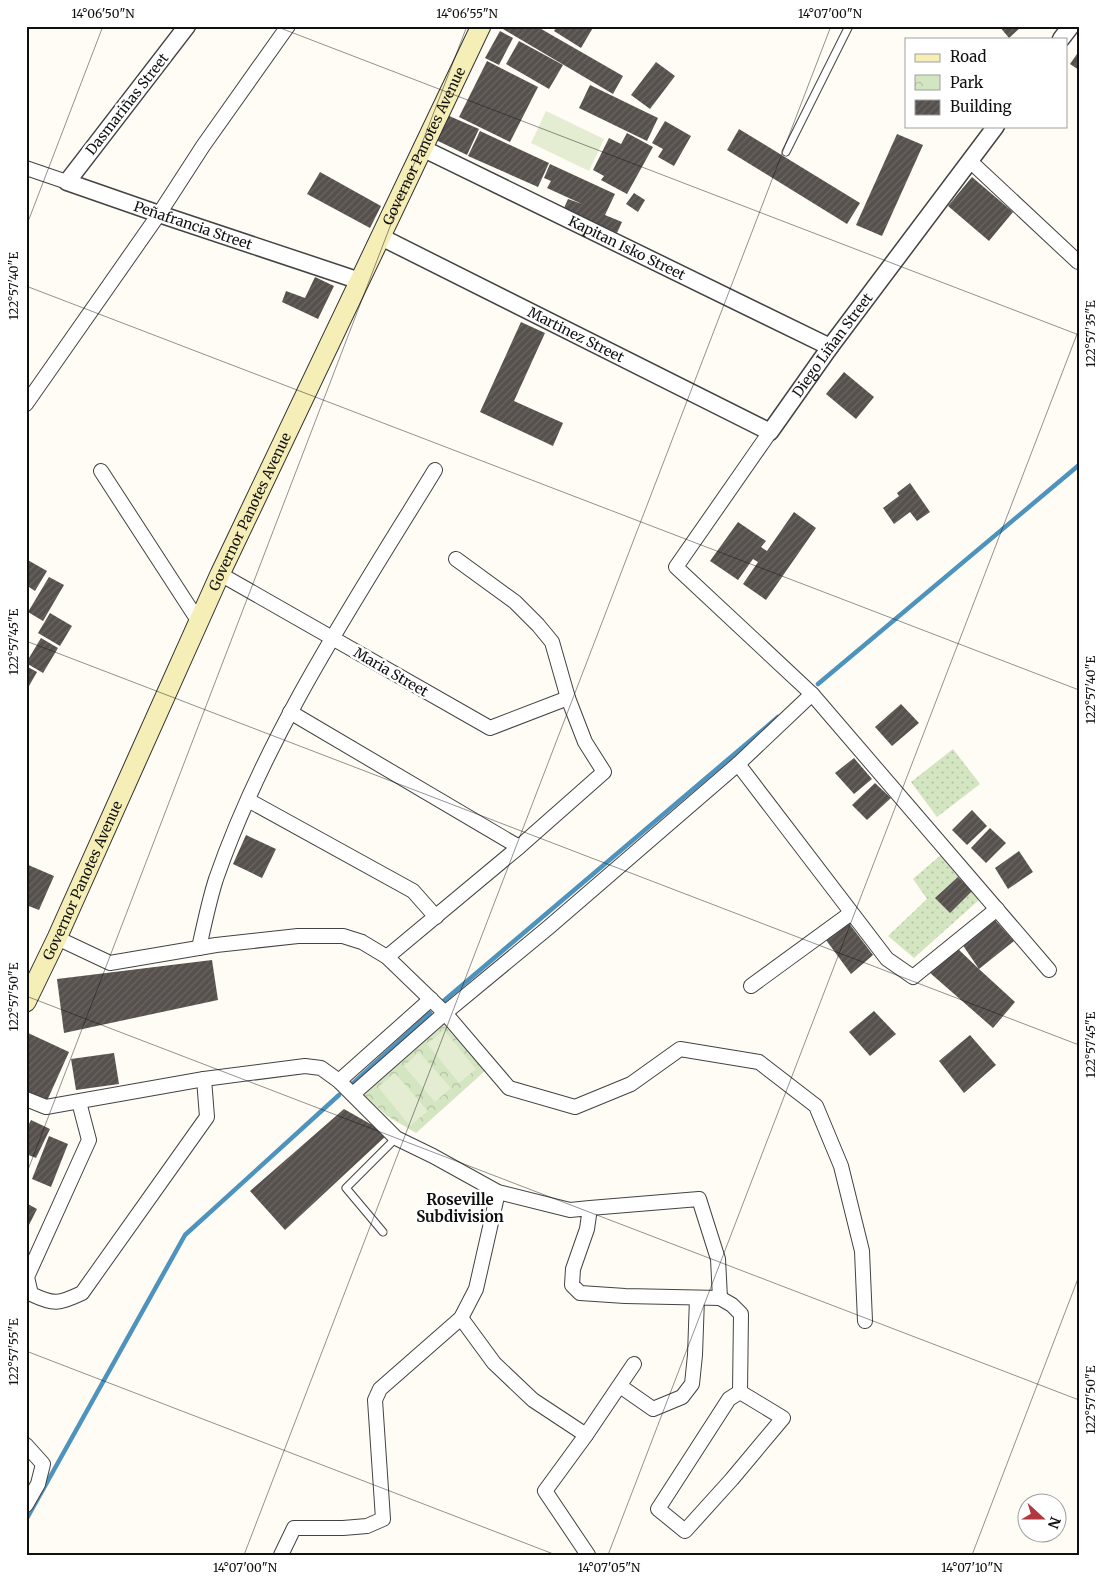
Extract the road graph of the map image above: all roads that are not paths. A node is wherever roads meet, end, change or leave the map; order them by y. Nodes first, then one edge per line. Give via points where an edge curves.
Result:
1 (187, 26) edge
2 (288, 26) edge
3 (481, 26) edge
4 (849, 26) edge
5 (1070, 26) edge
6 (1062, 38) edge
7 (995, 128) edge
8 (422, 148) junction
9 (786, 152) dead end
10 (970, 161) junction
11 (26, 168) edge
12 (67, 182) junction
13 (159, 214) junction
14 (381, 237) junction
15 (1079, 261) edge
16 (360, 280) junction
17 (830, 347) junction
18 (26, 404) edge
19 (770, 432) junction
20 (435, 470) dead end
21 (101, 471) dead end
22 (456, 559) dead end
23 (220, 574) junction
24 (199, 622) junction
25 (332, 638) junction
26 (812, 694) junction
27 (568, 698) junction
28 (290, 712) junction
29 (738, 764) junction
30 (248, 800) junction
31 (520, 847) junction
32 (997, 909) junction
33 (851, 913) junction
34 (436, 916) junction
35 (57, 938) junction
36 (199, 948) junction
37 (387, 957) junction
38 (1049, 970) dead end
39 (751, 986) dead end
40 (431, 999) junction
41 (26, 1002) edge
42 (445, 1013) junction
43 (204, 1079) junction
44 (339, 1081) junction
45 (353, 1094) junction
46 (26, 1099) edge
47 (79, 1102) junction
48 (396, 1138) junction
49 (498, 1192) junction
50 (590, 1208) junction
51 (383, 1232) dead end
52 (697, 1298) junction
53 (720, 1298) junction
54 (461, 1318) junction
55 (865, 1321) dead end
56 (634, 1364) dead end
57 (620, 1386) junction
58 (740, 1392) junction
59 (586, 1435) junction
60 (26, 1445) edge
61 (26, 1504) edge
62 (281, 1555) edge
63 (588, 1555) edge

1 - 12 street, Dasmariñas Street
2 - 13 street
3 - 8 main road, Governor Panotes Avenue
4 - 9 lane
5 - 6 street
7 - 10 street, Diego Liñan Street
8 - 14 main road, Governor Panotes Avenue
8 - 17 street, Kapitan Isko Street
10 - 15 street
10 - 17 street, Diego Liñan Street
11 - 12 street, Peñafrancia Street
12 - 13 street, Peñafrancia Street
13 - 16 street, Peñafrancia Street
13 - 18 street
14 - 16 main road, Governor Panotes Avenue
14 - 19 street, Martinez Street
16 - 23 main road, Governor Panotes Avenue
17 - 19 street, Diego Liñan Street
19 - 26 street, Diego Liñan Street via 676,567
20 - 25 street
21 - 24 street
22 - 27 street via 515,602 552,642
23 - 24 main road, Governor Panotes Avenue
23 - 25 street, Maria Street
24 - 35 main road, Governor Panotes Avenue
25 - 27 street, Maria Street via 490,728
25 - 28 street
26 - 29 street
26 - 32 street
27 - 31 street via 585,742 604,772
28 - 30 street
28 - 31 street
29 - 33 street
29 - 42 street
30 - 34 street via 413,891
30 - 36 street via 216,880
31 - 34 street
32 - 33 street via 913,977 887,959
32 - 38 street
33 - 39 street
34 - 37 street
35 - 36 street via 110,963
35 - 41 main road, Governor Panotes Avenue
36 - 37 street via 323,935 343,936 362,942
37 - 40 street
40 - 42 street
40 - 44 street
42 - 45 street
42 - 55 street via 509,1088 575,1107 631,1084 680,1049 760,1062 816,1106 841,1166 862,1251
43 - 44 street via 305,1066 321,1068
43 - 47 street
43 - 47 street via 207,1117 82,1293 65,1301 48,1303 31,1294 27,1277 89,1140
44 - 45 street
45 - 48 street
46 - 47 street via 46,1107
48 - 49 street
48 - 51 lane via 346,1188
49 - 50 street via 570,1210
49 - 54 street via 476,1289
50 - 52 street via 588,1229 573,1269 572,1285 580,1293
50 - 53 street via 699,1199 718,1259
52 - 53 street
52 - 57 street via 692,1384 682,1397 653,1410
53 - 58 street via 741,1314
54 - 59 street via 494,1363 532,1400
54 - 62 street via 380,1389 375,1400 384,1519 359,1527 294,1528
56 - 57 street
57 - 59 street
58 - 58 street via 783,1418 685,1531 658,1509 729,1399
59 - 63 street via 545,1491
60 - 61 street via 43,1464 38,1484

